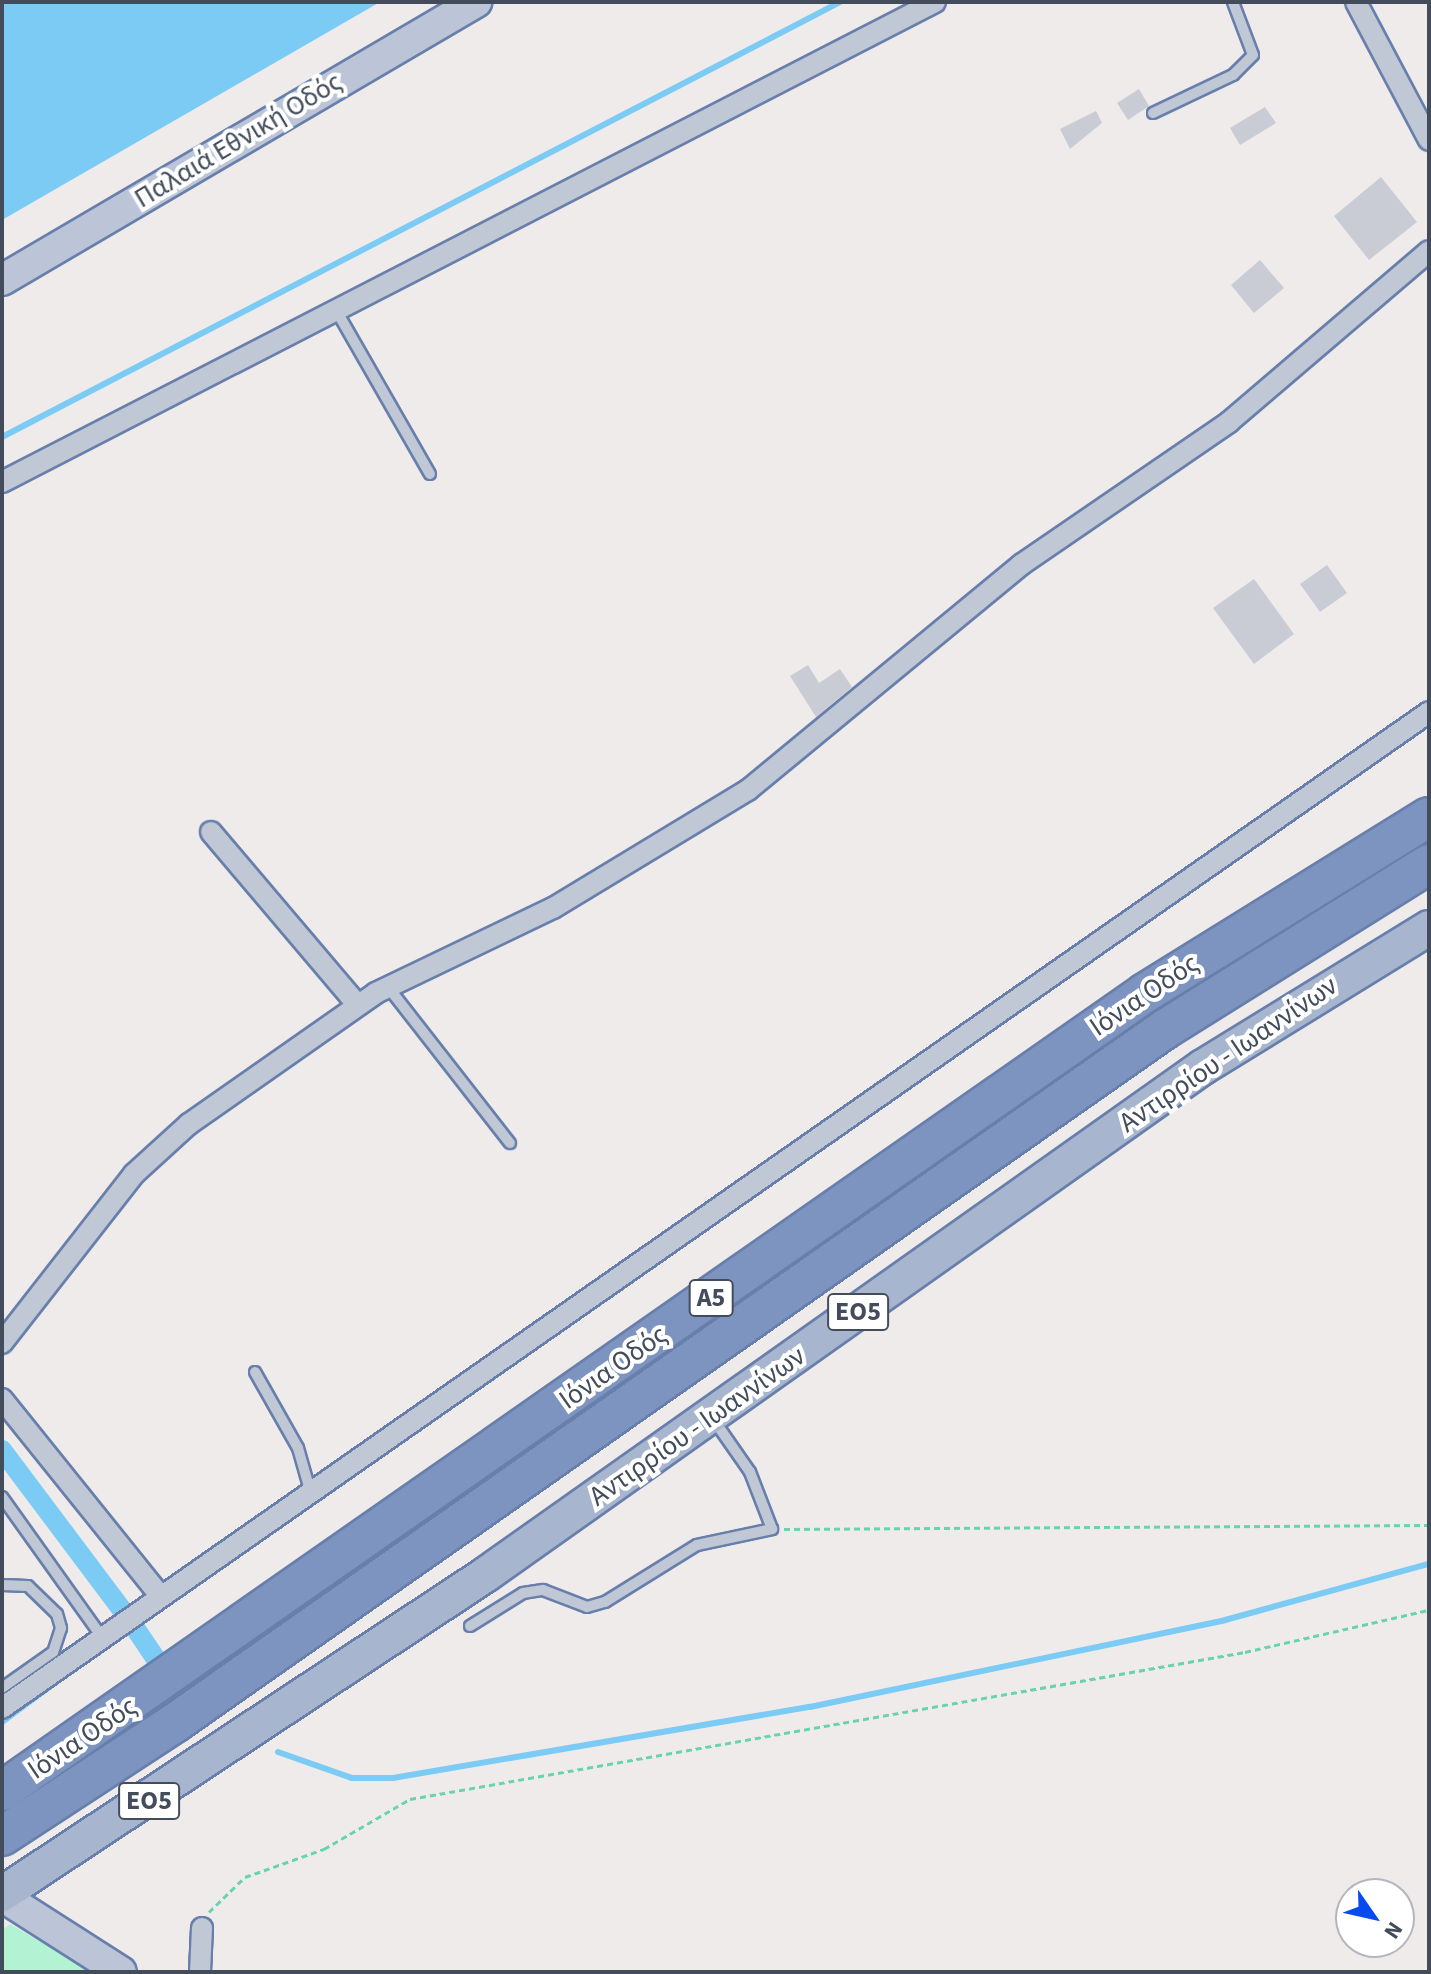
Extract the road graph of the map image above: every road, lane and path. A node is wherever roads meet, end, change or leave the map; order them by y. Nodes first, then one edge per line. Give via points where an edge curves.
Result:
1 (476, 2) edge
2 (935, 2) edge
3 (1233, 2) edge
4 (1356, 2) edge
5 (1153, 113) dead end
6 (1429, 140) edge
7 (1429, 251) edge
8 (2, 280) edge
9 (336, 310) junction
10 (430, 474) dead end
11 (2, 482) edge
12 (1429, 712) edge
13 (1429, 817) edge
14 (211, 832) dead end
15 (1429, 864) edge
16 (1429, 928) edge
17 (388, 987) junction
18 (357, 1004) junction
19 (510, 1143) dead end
20 (2, 1343) edge
21 (255, 1372) dead end
22 (2, 1399) edge
23 (712, 1417) junction
24 (310, 1490) junction
25 (2, 1497) edge
26 (1429, 1525) edge
27 (772, 1529) junction
28 (2, 1585) edge
29 (159, 1594) junction
30 (1429, 1610) edge
31 (470, 1626) dead end
32 (101, 1636) junction
33 (2, 1688) edge
34 (2, 1708) edge
35 (2, 1791) edge
36 (2, 1836) edge
37 (2, 1895) edge
38 (202, 1928) joint
39 (121, 1972) edge
40 (200, 1972) edge

1 - 8 main road, Παλαιά Εθνική Οδός
2 - 9 street
3 - 5 lane via 1253,55 1233,75
4 - 6 street
7 - 17 street via 1221,429 1022,564 748,790 553,908
9 - 10 lane
9 - 11 street
12 - 24 street
13 - 35 highway, Ιόνια Οδός / Α5 via 1145,993
14 - 18 street
15 - 36 highway, Ιόνια Οδός / Α5 via 1165,1029 202,1704
16 - 23 main road, Αντιρρίου - Ιωαννίνων / ΕΟ5 via 1203,1067
17 - 18 street
17 - 19 lane
18 - 20 street via 165,1144
21 - 24 lane via 298,1448
22 - 29 street
23 - 27 lane via 750,1472
23 - 37 main road, Αντιρρίου - Ιωαννίνων / ΕΟ5 via 182,1780
24 - 29 street
25 - 32 lane
26 - 27 path
27 - 31 lane via 697,1545 605,1602 587,1607 543,1590 523,1593
28 - 33 lane via 28,1586 57,1614 61,1628 53,1652
29 - 32 street
30 - 38 path via 1216,1658 410,1799 324,1849 245,1877 224,1891
32 - 34 street
37 - 39 main road
38 - 40 street

